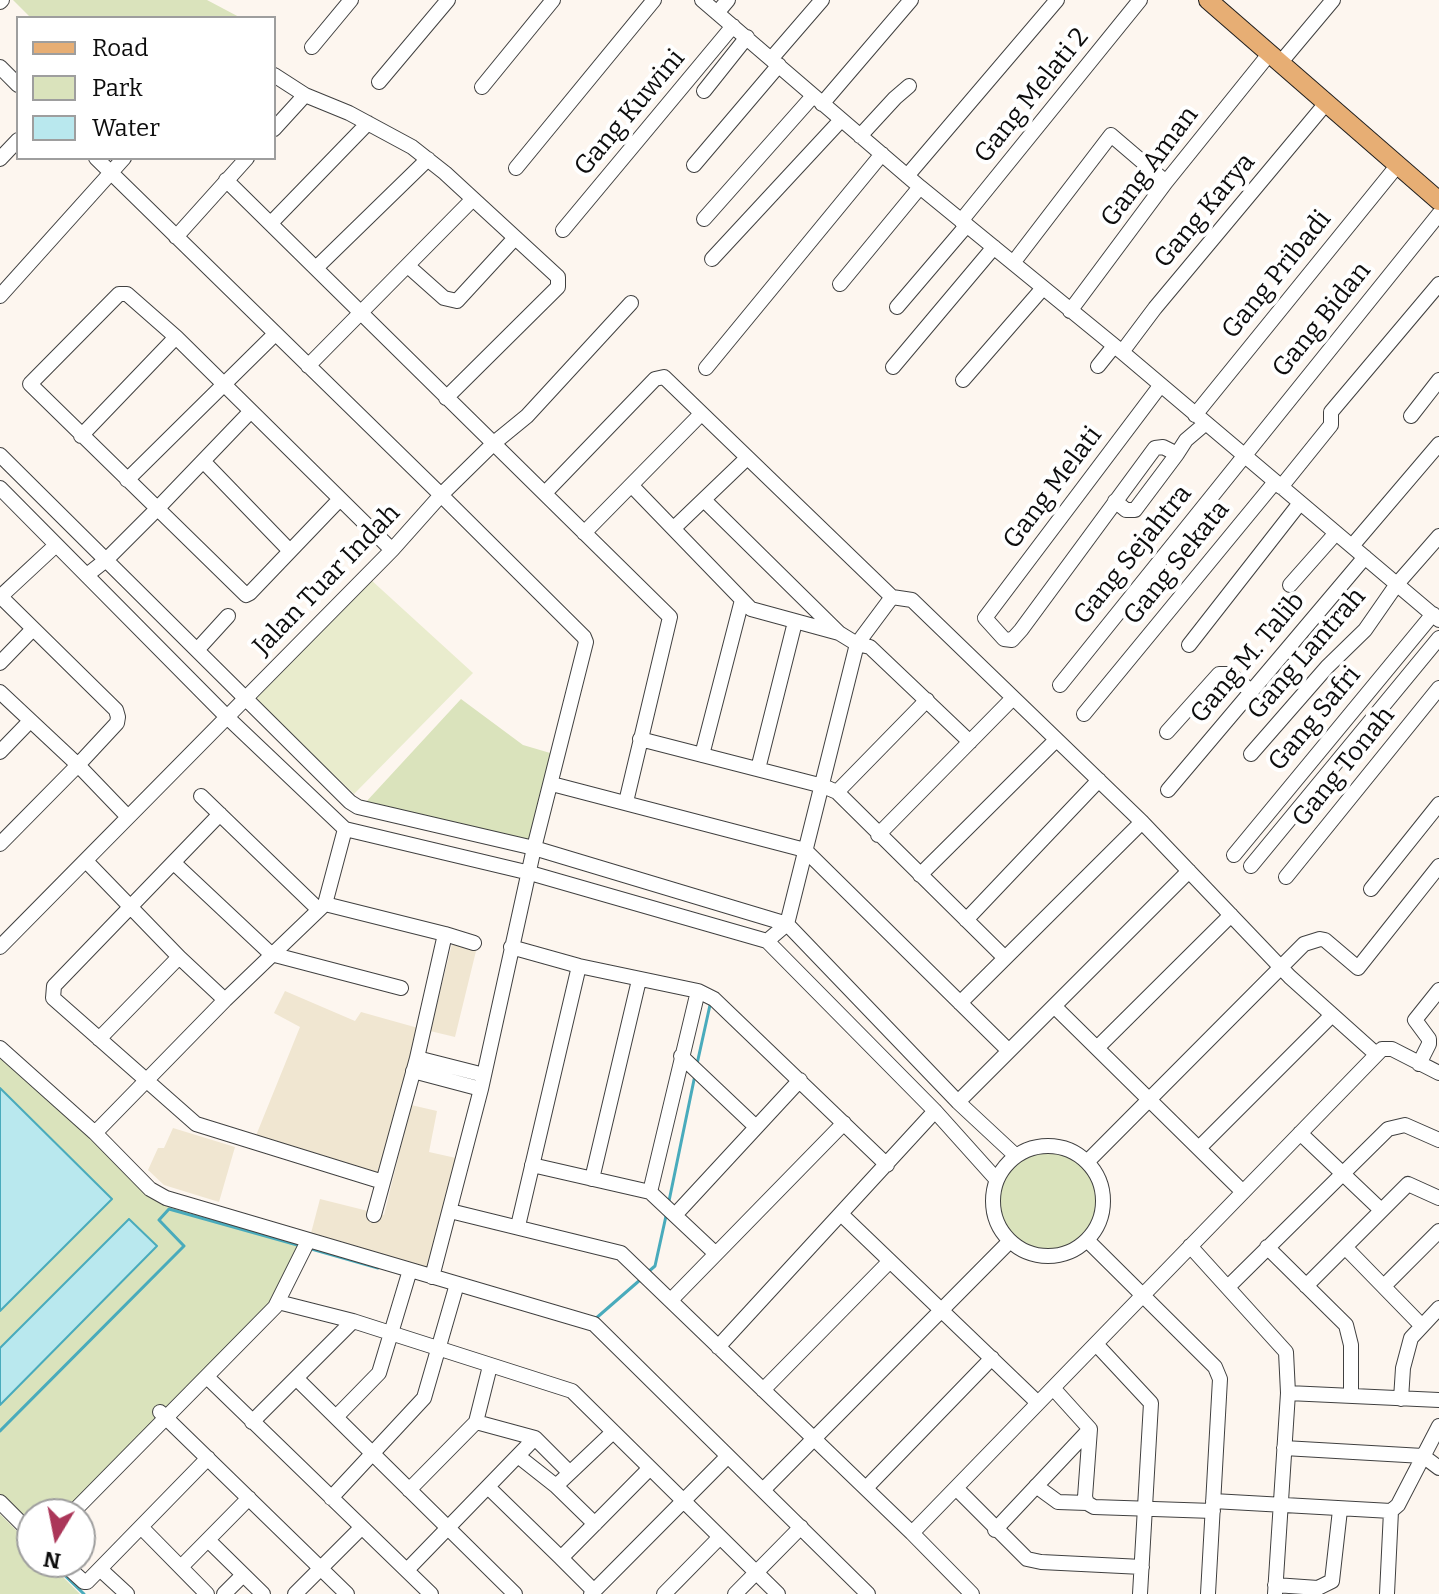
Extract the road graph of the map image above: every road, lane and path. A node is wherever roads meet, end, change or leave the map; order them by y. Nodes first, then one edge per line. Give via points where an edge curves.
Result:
1 (351, 0) edge
2 (448, 0) edge
3 (553, 0) edge
4 (654, 0) edge
5 (702, 0) edge
6 (728, 0) edge
7 (822, 0) edge
8 (911, 0) edge
9 (1057, 0) edge
10 (1140, 0) edge
11 (1208, 0) edge
12 (1333, 0) edge
13 (717, 13) junction
14 (733, 26) junction
15 (747, 37) junction
16 (312, 47) dead end
17 (1275, 58) junction
18 (775, 62) junction
19 (0, 67) edge
20 (276, 76) edge
21 (379, 82) dead end
22 (16, 83) edge
23 (909, 86) dead end
24 (482, 87) dead end
25 (704, 91) dead end
26 (305, 95) junction
27 (818, 100) junction
28 (1327, 102) junction
29 (841, 120) junction
30 (368, 123) junction
31 (276, 127) edge
32 (860, 136) junction
33 (16, 142) edge
34 (882, 154) junction
35 (0, 159) edge
36 (428, 159) junction
37 (98, 160) edge
38 (122, 160) edge
39 (245, 160) edge
40 (694, 165) dead end
41 (1397, 166) junction
42 (516, 168) dead end
43 (111, 173) junction
44 (907, 176) junction
45 (226, 180) junction
46 (1166, 182) junction
47 (920, 187) junction
48 (472, 200) junction
49 (1439, 201) edge
50 (1439, 214) edge
51 (704, 219) dead end
52 (271, 223) junction
53 (964, 223) junction
54 (563, 230) dead end
55 (176, 237) junction
56 (514, 239) junction
57 (994, 247) junction
58 (712, 259) dead end
59 (1013, 263) junction
60 (408, 266) junction
61 (316, 268) junction
62 (840, 284) dead end
63 (1439, 284) edge
64 (1043, 288) junction
65 (0, 296) edge
66 (631, 303) dead end
67 (897, 307) dead end
68 (1070, 311) junction
69 (359, 314) junction
70 (275, 334) junction
71 (176, 337) junction
72 (1118, 349) junction
73 (308, 366) junction
74 (1098, 366) dead end
75 (893, 367) dead end
76 (706, 368) dead end
77 (963, 380) dead end
78 (1439, 380) edge
79 (223, 383) junction
80 (1160, 386) junction
81 (446, 398) junction
82 (251, 411) junction
83 (701, 414) junction
84 (1411, 416) dead end
85 (1200, 419) junction
86 (81, 436) junction
87 (494, 443) junction
88 (1439, 444) edge
89 (1177, 454) junction
90 (0, 455) edge
91 (1243, 456) junction
92 (746, 459) junction
93 (203, 461) junction
94 (127, 480) junction
95 (1278, 484) junction
96 (632, 486) junction
97 (0, 488) edge
98 (545, 493) junction
99 (441, 495) junction
100 (340, 499) junction
101 (705, 501) junction
102 (1115, 501) junction
103 (1300, 503) junction
104 (157, 509) junction
105 (674, 528) junction
106 (584, 533) junction
107 (1336, 533) junction
108 (1439, 536) edge
109 (56, 545) junction
110 (1352, 546) junction
111 (289, 550) junction
112 (392, 550) junction
113 (1365, 557) junction
114 (106, 560) junction
115 (87, 575) junction
116 (1397, 584) junction
117 (1290, 585) dead end
118 (892, 597) junction
119 (742, 600) junction
120 (1, 601) edge
121 (228, 616) dead end
122 (1436, 617) edge
123 (795, 622) junction
124 (32, 630) junction
125 (839, 633) junction
126 (1439, 638) edge
127 (857, 644) junction
128 (1189, 645) dead end
129 (197, 650) junction
130 (0, 663) edge
131 (1060, 685) dead end
132 (1439, 688) edge
133 (1251, 691) junction
134 (0, 692) edge
135 (245, 698) junction
136 (1012, 699) junction
137 (927, 700) junction
138 (1084, 714) dead end
139 (227, 717) junction
140 (30, 721) junction
141 (1167, 732) dead end
142 (640, 739) junction
143 (1056, 740) junction
144 (970, 742) junction
145 (0, 752) edge
146 (1251, 754) dead end
147 (702, 755) junction
148 (78, 765) junction
149 (758, 769) junction
150 (1099, 780) junction
151 (552, 784) junction
152 (823, 786) junction
153 (1168, 790) dead end
154 (837, 792) junction
155 (201, 796) dead end
156 (626, 802) junction
157 (1439, 804) edge
158 (220, 814) junction
159 (128, 817) junction
160 (1142, 822) junction
161 (345, 829) junction
162 (878, 835) junction
163 (0, 844) edge
164 (534, 848) junction
165 (805, 850) junction
166 (1234, 855) dead end
167 (86, 861) junction
168 (174, 863) junction
169 (1251, 866) dead end
170 (1439, 866) edge
171 (1189, 871) junction
172 (530, 873) junction
173 (920, 875) junction
174 (1286, 877) dead end
175 (1371, 889) dead end
176 (321, 906) junction
177 (132, 907) junction
178 (1231, 915) junction
179 (966, 920) junction
180 (787, 924) junction
181 (445, 934) junction
182 (767, 941) junction
183 (474, 943) dead end
184 (0, 947) edge
185 (511, 947) junction
186 (271, 954) junction
187 (179, 957) junction
188 (1005, 958) junction
189 (579, 966) junction
190 (1282, 966) junction
191 (639, 980) junction
192 (401, 988) dead end
193 (1439, 990) edge
194 (698, 991) junction
195 (225, 1000) junction
196 (960, 1003) junction
197 (1054, 1006) junction
198 (1331, 1016) junction
199 (99, 1039) junction
200 (0, 1048) edge
201 (1097, 1048) junction
202 (1009, 1051) junction
203 (1376, 1054) junction
204 (681, 1056) junction
205 (1419, 1064) junction
206 (415, 1065) junction
207 (1439, 1073) edge
208 (800, 1080) junction
209 (145, 1081) junction
210 (482, 1082) junction
211 (1149, 1100) junction
212 (958, 1102) junction
213 (935, 1111) junction
214 (844, 1123) junction
215 (756, 1127) junction
216 (95, 1133) junction
217 (1300, 1133) junction
218 (1439, 1140) edge
219 (1199, 1148) junction
220 (1015, 1155) junction
221 (1088, 1161) junction
222 (532, 1165) junction
223 (887, 1165) junction
224 (1342, 1172) junction
225 (592, 1179) junction
226 (996, 1179) junction
227 (383, 1182) junction
228 (650, 1192) junction
229 (1243, 1192) junction
230 (1439, 1198) edge
231 (670, 1209) junction
232 (1381, 1210) junction
233 (450, 1211) junction
234 (841, 1214) junction
235 (374, 1215) dead end
236 (518, 1226) junction
237 (1439, 1231) edge
238 (1010, 1241) junction
239 (1088, 1241) junction
240 (306, 1245) junction
241 (1190, 1246) junction
242 (1267, 1247) junction
243 (1345, 1247) junction
244 (716, 1254) junction
245 (890, 1261) junction
246 (409, 1274) junction
247 (432, 1277) junction
248 (1306, 1286) junction
249 (1384, 1286) junction
250 (1228, 1287) junction
251 (456, 1288) junction
252 (1143, 1295) junction
253 (671, 1300) junction
254 (278, 1302) junction
255 (1439, 1308) edge
256 (941, 1310) junction
257 (353, 1321) junction
258 (1422, 1326) junction
259 (390, 1335) junction
260 (1096, 1344) junction
261 (718, 1347) junction
262 (438, 1350) junction
263 (992, 1358) junction
264 (490, 1366) junction
265 (207, 1377) junction
266 (296, 1378) junction
267 (1053, 1388) junction
268 (763, 1390) junction
269 (1288, 1393) junction
270 (1351, 1396) junction
271 (1401, 1399) junction
272 (1439, 1400) edge
273 (1038, 1403) junction
274 (164, 1415) junction
275 (336, 1417) junction
276 (252, 1422) junction
277 (476, 1422) junction
278 (1439, 1426) edge
279 (1090, 1429) junction
280 (613, 1432) junction
281 (535, 1438) junction
282 (814, 1439) junction
283 (1284, 1448) junction
284 (373, 1454) junction
285 (518, 1456) junction
286 (728, 1456) junction
287 (1423, 1456) junction
288 (208, 1458) junction
289 (650, 1468) junction
290 (1439, 1468) edge
291 (569, 1472) junction
292 (556, 1486) junction
293 (1036, 1486) junction
294 (488, 1487) junction
295 (866, 1488) junction
296 (956, 1488) junction
297 (409, 1490) junction
298 (763, 1490) junction
299 (86, 1498) edge
300 (249, 1498) junction
301 (331, 1498) junction
302 (683, 1501) junction
303 (0, 1502) edge
304 (1087, 1503) junction
305 (1213, 1506) junction
306 (1146, 1507) junction
307 (1280, 1507) junction
308 (1340, 1510) junction
309 (1391, 1511) junction
310 (16, 1518) edge
311 (595, 1524) junction
312 (801, 1527) junction
313 (142, 1528) junction
314 (361, 1528) junction
315 (449, 1529) junction
316 (995, 1530) junction
317 (912, 1533) junction
318 (719, 1538) junction
319 (208, 1540) junction
320 (561, 1558) junction
321 (181, 1567) junction
322 (1142, 1567) junction
323 (321, 1568) junction
324 (101, 1570) junction
325 (407, 1570) junction
326 (756, 1573) junction
327 (96, 1574) edge
328 (243, 1575) junction
329 (1275, 1590) edge
330 (593, 1592) edge
331 (127, 1594) edge
332 (207, 1594) edge
333 (224, 1594) edge
334 (263, 1594) edge
335 (295, 1594) edge
336 (347, 1594) edge
337 (431, 1594) edge
338 (515, 1594) edge
339 (664, 1594) edge
340 (735, 1594) edge
341 (778, 1594) edge
342 (868, 1594) edge
343 (972, 1594) edge
344 (1140, 1594) edge
345 (1208, 1594) edge
346 (1387, 1594) edge

1 - 16 street
2 - 21 street
3 - 24 street
4 - 42 street
5 - 13 street
6 - 13 street
7 - 18 street
8 - 27 street
9 - 44 street
10 - 53 street, Gang Melati 2
11 - 17 main road
12 - 17 street, Gang Aman
13 - 14 street
14 - 15 street
14 - 54 street, Gang Kuwini
15 - 18 street
15 - 25 street
17 - 28 main road
17 - 46 street, Gang Aman
18 - 27 street
18 - 40 street
19 - 22 street
20 - 26 street
23 - 32 street
26 - 30 street
26 - 31 street
27 - 29 street
27 - 51 street
28 - 41 main road
28 - 72 street, Gang Karya
29 - 32 street
29 - 58 street
30 - 36 street
30 - 52 street
32 - 34 street
33 - 35 street
34 - 44 street
34 - 76 street
36 - 48 street
36 - 61 street
37 - 43 street
38 - 43 street
39 - 45 street
41 - 49 main road
41 - 85 street, Gang Pribadi
43 - 55 street
43 - 65 street
44 - 47 street
45 - 52 street
45 - 55 street
46 - 59 street via 1111,135
46 - 68 street, Gang Aman
47 - 53 street
47 - 62 street
48 - 56 street
48 - 60 street
50 - 91 street, Gang Bidan
52 - 61 street
53 - 57 street
53 - 67 street, Gang Melati 2
55 - 70 street
56 - 60 street via 457,301 444,298
56 - 81 street via 558,277 558,287
57 - 59 street
57 - 75 street
59 - 64 street
60 - 69 street
61 - 69 street
63 - 95 street, Gang Sekata via 1331,412 1331,425
64 - 68 street
64 - 77 street
66 - 87 street, Jalan Tuar Indah via 527,416
68 - 72 street
69 - 73 street
69 - 81 street
70 - 73 street
70 - 79 street
71 - 79 street
71 - 86 street
71 - 86 street via 123,292 31,382
72 - 74 street, Gang Karya
72 - 80 street
73 - 99 street
78 - 84 street
79 - 82 street
79 - 94 street
80 - 85 street
80 - 102 street, Gang Melati via 985,618 1004,639 1012,640
81 - 87 street
82 - 93 street
82 - 100 street
83 - 92 street
83 - 96 street
83 - 98 street via 664,377 655,379
85 - 89 street, Gang Pribadi
85 - 91 street
86 - 94 street
87 - 98 street
87 - 99 street, Jalan Tuar Indah
88 - 110 street
89 - 102 street via 1155,448
89 - 102 street, Gang Pribadi via 1135,510
90 - 114 street
91 - 95 street
91 - 131 street, Gang Sejahtra
92 - 101 street
92 - 118 street
93 - 104 street
93 - 111 street
94 - 104 street
95 - 103 street
95 - 138 street, Gang Sekata
96 - 105 street
96 - 106 street
97 - 109 street
98 - 106 street
99 - 112 street, Jalan Tuar Indah
99 - 151 street via 584,637 586,648
100 - 111 street
100 - 112 street
101 - 105 street
101 - 125 street
103 - 107 street
103 - 128 street
104 - 111 street via 246,595
104 - 114 street
105 - 119 street
106 - 142 street via 670,617
107 - 110 street
107 - 117 street
108 - 116 street, Gang Lantrah
109 - 115 street
109 - 120 street
110 - 113 street
112 - 135 street, Jalan Tuar Indah
113 - 116 street
113 - 133 street, Gang M. Talib
114 - 115 street
114 - 129 street
115 - 139 street
116 - 122 street
116 - 146 street, Gang Lantrah via 1365,630
118 - 127 street
118 - 136 street via 912,600
119 - 123 street via 755,611
119 - 147 street
120 - 124 street
121 - 129 street
122 - 166 street, Gang Safri
123 - 125 street
123 - 149 street
124 - 130 street
124 - 148 street via 116,710 117,723
125 - 127 street
126 - 169 street
127 - 137 street via 870,647
127 - 152 street
129 - 135 street
132 - 174 street, Gang Tonah
133 - 141 street via 1230,674 1219,674
133 - 153 street, Gang M. Talib
134 - 140 street
135 - 139 street, Jalan Tuar Indah
135 - 164 street via 358,807
136 - 143 street
136 - 144 street
137 - 144 street
137 - 154 street
139 - 159 street, Jalan Tuar Indah
139 - 161 street
140 - 145 street
140 - 148 street
142 - 147 street
142 - 156 street
143 - 150 street
143 - 173 street
144 - 162 street
147 - 149 street
148 - 159 street
148 - 163 street
149 - 152 street
150 - 160 street
150 - 179 street
151 - 156 street
151 - 164 street
152 - 154 street
152 - 165 street
154 - 162 street
155 - 158 street
156 - 165 street
157 - 175 street
158 - 168 street
158 - 176 street
159 - 167 street, Jalan Tuar Indah
160 - 171 street
160 - 188 street
161 - 172 street
161 - 176 street
162 - 173 street
164 - 172 street
164 - 180 street
165 - 180 street
165 - 196 street
167 - 177 street
167 - 184 street, Jalan Tuar Indah
168 - 177 street
168 - 186 street
170 - 190 street via 1358,968 1320,939 1304,944
171 - 178 street
171 - 197 street
172 - 182 street
172 - 185 street
173 - 179 street
176 - 181 street
176 - 186 street
177 - 187 street
177 - 199 street via 52,993
178 - 190 street
178 - 201 street
179 - 188 street
180 - 182 street
180 - 212 street
181 - 183 street
181 - 206 street
182 - 213 street
185 - 189 street
185 - 210 street
186 - 192 street
186 - 195 street
187 - 195 street
187 - 199 street
188 - 196 street
189 - 191 street
189 - 222 street
190 - 198 street
190 - 211 street
191 - 194 street
191 - 225 street
193 - 205 street via 1415,1020 1429,1039
194 - 204 street
194 - 208 street via 714,999
195 - 209 street
196 - 202 street
197 - 201 street
197 - 202 street
198 - 203 street
198 - 219 street
199 - 209 street
200 - 216 street
201 - 211 street
202 - 212 street
203 - 205 street via 1390,1048
203 - 217 street
204 - 215 street
204 - 228 street
205 - 207 street
206 - 210 street
206 - 227 street
208 - 214 street
208 - 215 street
209 - 216 street
209 - 227 street via 196,1124
210 - 233 street
211 - 219 street
211 - 221 street
212 - 220 street
213 - 223 street
213 - 226 street
214 - 223 street
214 - 244 street
215 - 231 street
216 - 240 street via 150,1189 166,1198
217 - 224 street
217 - 229 street
218 - 224 street via 1417,1128 1394,1126
219 - 229 street
220 - 221 street via 1053,1145
220 - 226 street
221 - 239 street via 1100,1179 1105,1201
222 - 225 street
222 - 236 street
223 - 234 street
224 - 232 street
224 - 242 street
225 - 228 street
226 - 238 street via 992,1201 997,1223
227 - 235 street
228 - 231 street
229 - 241 street
230 - 232 street via 1408,1184
231 - 244 street
232 - 243 street
233 - 236 street
233 - 247 street
234 - 245 street
234 - 261 street
236 - 253 street via 621,1253
237 - 249 street
238 - 239 street via 1028,1253 1049,1257
238 - 256 street
239 - 252 street
240 - 246 street
240 - 254 street
241 - 250 street
241 - 252 street
242 - 248 street
242 - 250 street
243 - 248 street
243 - 249 street
244 - 253 street
245 - 256 street
245 - 268 street
246 - 247 street
246 - 259 street
247 - 251 street
248 - 270 street via 1346,1325
249 - 258 street
250 - 269 street via 1286,1352
251 - 262 street
251 - 286 street via 590,1322
252 - 260 street
252 - 305 street via 1215,1367 1220,1379
253 - 261 street
254 - 257 street
254 - 265 street
255 - 258 street
256 - 263 street
256 - 282 street
257 - 259 street
257 - 266 street
258 - 271 street via 1405,1356
259 - 262 street
259 - 275 street via 379,1373
260 - 267 street
260 - 306 street via 1151,1403
261 - 268 street
262 - 264 street
262 - 284 street via 424,1398
263 - 273 street
263 - 295 street
264 - 277 street
264 - 280 street via 572,1391
265 - 274 street
265 - 276 street
266 - 275 street
266 - 276 street
267 - 273 street
267 - 279 street
268 - 282 street
269 - 270 street
269 - 283 street
270 - 271 street
271 - 272 street
273 - 296 street
274 - 288 street
274 - 299 street
275 - 284 street
276 - 301 street
277 - 281 street
277 - 297 street
278 - 287 street
279 - 293 street
279 - 304 street
280 - 289 street
280 - 291 street
281 - 285 street
281 - 291 street
282 - 295 street
282 - 298 street
283 - 287 street
283 - 307 street
284 - 297 street
284 - 301 street
285 - 292 street
285 - 294 street
286 - 298 street
286 - 302 street
287 - 290 street
287 - 309 street
288 - 300 street
288 - 313 street
289 - 302 street
289 - 311 street
291 - 292 street
292 - 311 street
293 - 304 street via 1058,1502
293 - 316 street
294 - 315 street
294 - 320 street
295 - 317 street
296 - 316 street
296 - 317 street
297 - 315 street
298 - 312 street
300 - 319 street
300 - 323 street
301 - 314 street
302 - 318 street
302 - 330 street
303 - 310 street
304 - 306 street
305 - 306 street
305 - 307 street
305 - 345 street
306 - 322 street
307 - 308 street
307 - 329 street
308 - 309 street
308 - 329 street via 1332,1581 1318,1588
309 - 346 street
311 - 320 street
312 - 326 street
312 - 342 street
313 - 321 street
313 - 324 street
314 - 323 street
314 - 325 street
315 - 325 street
315 - 338 street
316 - 322 street via 1031,1561
317 - 343 street
318 - 326 street
318 - 339 street
319 - 321 street
319 - 328 street
320 - 330 street
321 - 332 street
322 - 344 street
323 - 335 street
323 - 336 street
324 - 327 street
324 - 331 street
325 - 337 street
326 - 340 street
326 - 341 street
328 - 333 street
328 - 334 street

